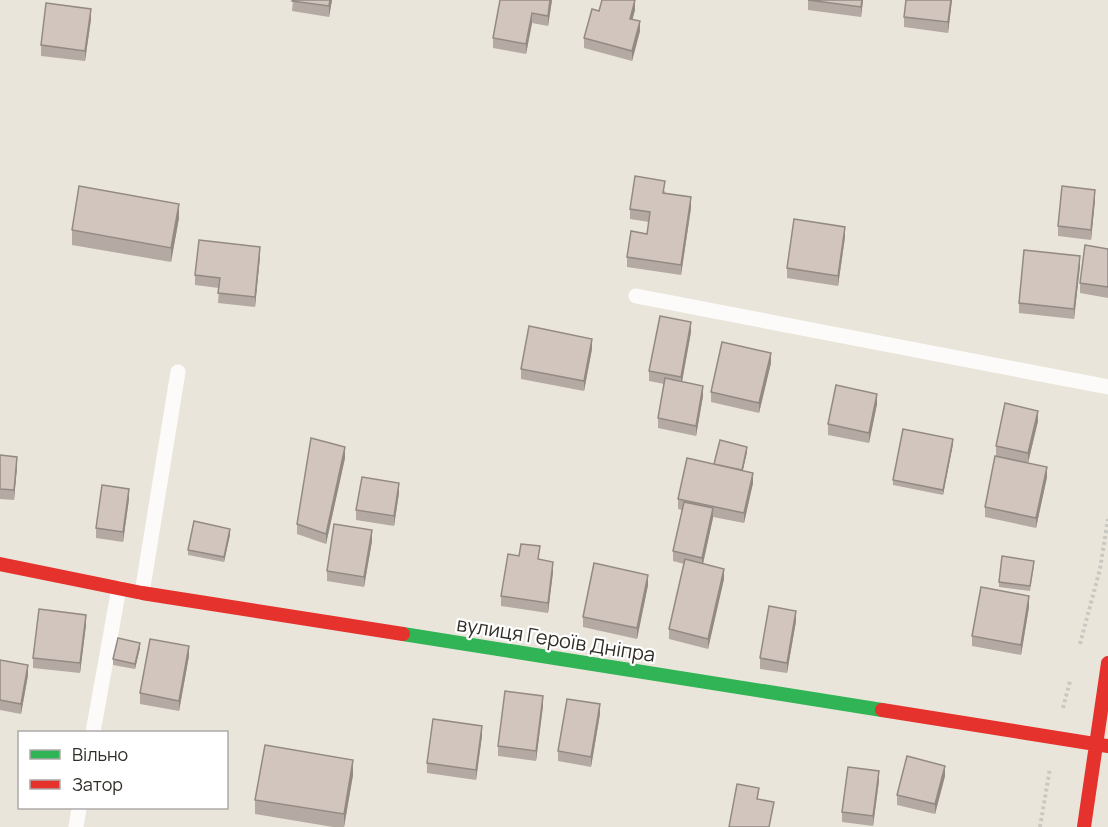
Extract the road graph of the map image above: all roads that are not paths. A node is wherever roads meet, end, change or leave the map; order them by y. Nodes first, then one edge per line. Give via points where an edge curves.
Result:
1 (636, 296) dead end
2 (177, 372) dead end
3 (1108, 387) edge
4 (0, 564) edge
5 (119, 588) junction
6 (142, 593) junction
7 (1108, 663) edge
8 (93, 731) edge
9 (1102, 745) edge
10 (79, 809) edge
11 (76, 827) edge
12 (1084, 827) edge

1 - 3 lane
2 - 6 lane
4 - 5 street, вулиця Героїв Дніпра
5 - 6 street, вулиця Героїв Дніпра
5 - 8 lane
6 - 9 street, вулиця Героїв Дніпра
7 - 9 street
9 - 12 street
10 - 11 lane

